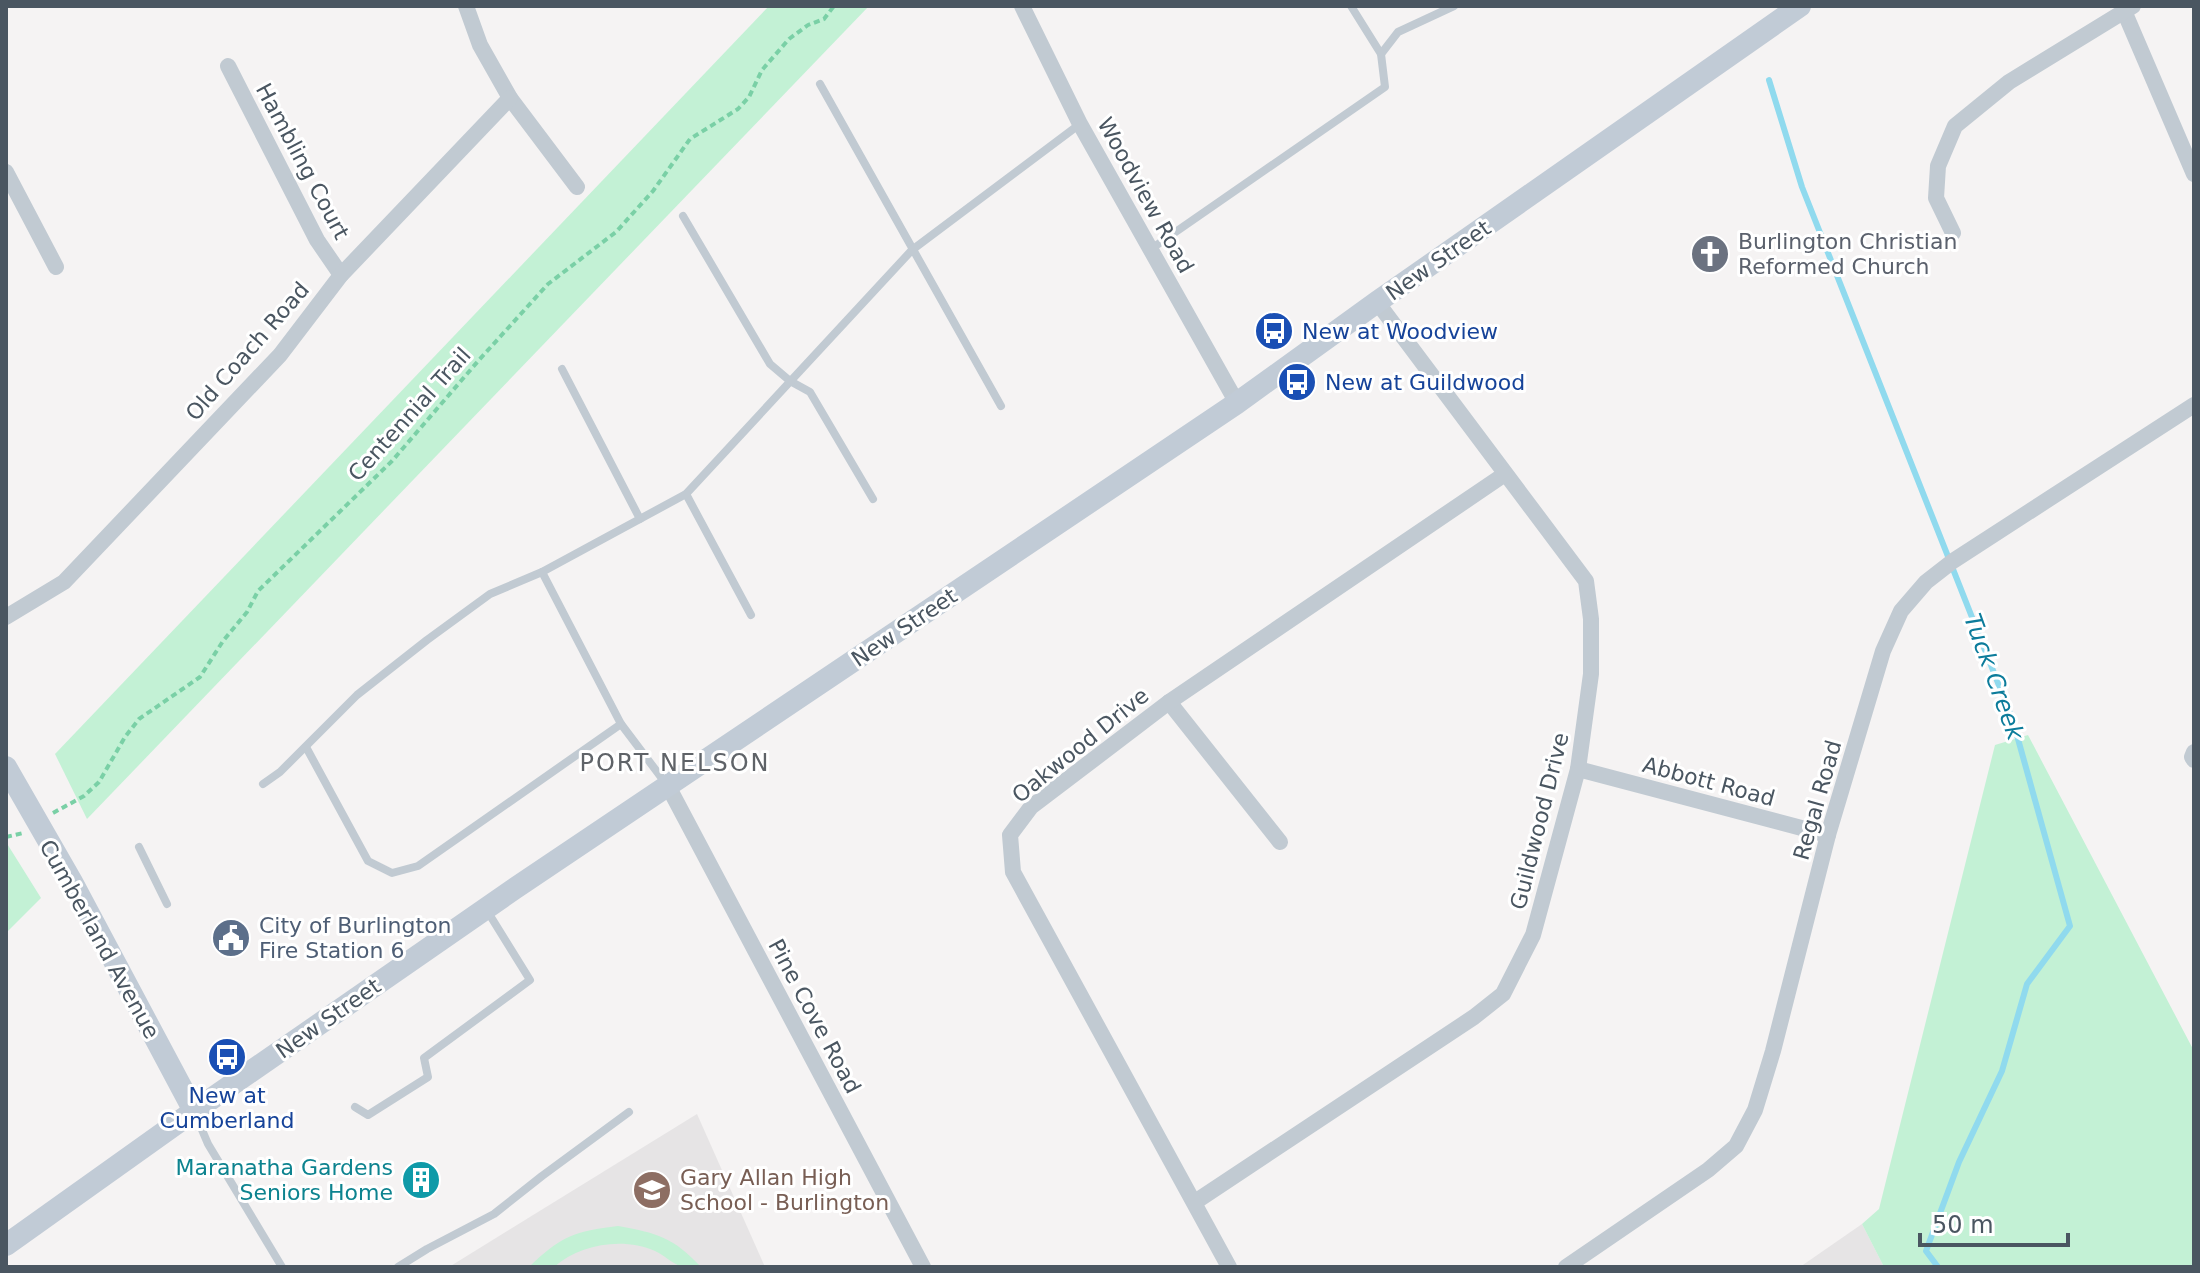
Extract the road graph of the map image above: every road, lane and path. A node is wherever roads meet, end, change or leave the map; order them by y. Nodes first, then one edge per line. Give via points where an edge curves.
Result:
1 (466, 6) edge
2 (834, 6) edge
3 (1022, 6) edge
4 (1351, 6) edge
5 (1454, 6) edge
6 (1800, 6) edge
7 (2128, 8) edge
8 (1381, 54) junction
9 (228, 66) dead end
10 (820, 84) dead end
11 (510, 98) junction
12 (1080, 124) junction
13 (6, 172) edge
14 (2194, 174) edge
15 (577, 187) dead end
16 (683, 216) dead end
17 (1953, 233) dead end
18 (1151, 249) junction
19 (912, 250) junction
20 (56, 267) dead end
21 (341, 275) junction
22 (1377, 302) junction
23 (562, 369) dead end
24 (790, 381) junction
25 (1237, 403) junction
26 (2194, 405) edge
27 (1001, 406) dead end
28 (1505, 474) junction
29 (686, 494) junction
30 (873, 499) dead end
31 (640, 519) junction
32 (542, 572) junction
33 (751, 615) dead end
34 (6, 617) edge
35 (1169, 702) junction
36 (621, 724) junction
37 (306, 747) junction
38 (2194, 752) edge
39 (2194, 760) edge
40 (6, 767) edge
41 (1578, 769) junction
42 (263, 784) dead end
43 (668, 786) junction
44 (36, 822) junction
45 (1828, 835) junction
46 (6, 837) edge
47 (1280, 842) dead end
48 (139, 847) dead end
49 (167, 904) dead end
50 (485, 909) junction
51 (355, 1107) dead end
52 (194, 1111) junction
53 (629, 1112) dead end
54 (1195, 1202) junction
55 (6, 1245) edge
56 (282, 1267) edge
57 (398, 1267) edge
58 (923, 1267) edge
59 (1229, 1267) edge
60 (1566, 1267) edge

1 - 11 street via 480,45
2 - 44 path, Centennial Trail via 824,19 789,39 738,109 690,139 616,232 548,284 392,461 258,591 200,677 139,719 99,782
3 - 12 street, Woodview Road
4 - 8 lane
5 - 8 lane via 1398,32
6 - 22 main road, New Street
7 - 14 street
7 - 17 street via 2009,82 1955,126 1938,166 1936,198
8 - 18 lane via 1385,87
9 - 21 street, Hambling Court via 317,240
10 - 19 lane
11 - 15 street
11 - 21 street, Old Coach Road
12 - 18 street, Woodview Road
12 - 19 lane
13 - 20 street
16 - 24 lane via 770,364
18 - 25 street, Woodview Road
19 - 24 lane
19 - 27 lane
21 - 34 street, Old Coach Road via 280,355 64,582
22 - 25 main road, New Street
22 - 28 street, Guildwood Drive
23 - 31 lane
24 - 29 lane
24 - 30 lane via 810,392
25 - 43 main road, New Street
26 - 45 street, Regal Road via 1968,551 1926,582 1901,611 1883,651
28 - 35 street, Oakwood Drive
28 - 41 street, Guildwood Drive via 1586,581 1591,674
29 - 31 lane
29 - 33 lane
31 - 32 lane
32 - 36 lane
32 - 37 lane via 490,594 427,640 357,695
35 - 47 street
35 - 54 street, Oakwood Drive via 1031,807 1010,835 1013,872
36 - 37 lane via 418,866 392,873 368,861
36 - 43 lane
37 - 42 lane
38 - 39 street
40 - 44 main road, Cumberland Avenue
41 - 45 street, Abbott Road
41 - 54 street, Guildwood Drive via 1533,935 1503,994
43 - 50 main road, New Street
43 - 58 street, Pine Cove Road
44 - 46 path, Centennial Trail via 27,832
44 - 52 main road, Cumberland Avenue
45 - 60 street, Regal Road via 1773,1051 1755,1110 1736,1146
48 - 49 lane
50 - 51 lane via 530,980 424,1058 428,1077 368,1115
50 - 52 main road, New Street
52 - 55 main road, New Street
52 - 56 lane via 208,1144
53 - 57 lane via 494,1214
54 - 59 street, Oakwood Drive

